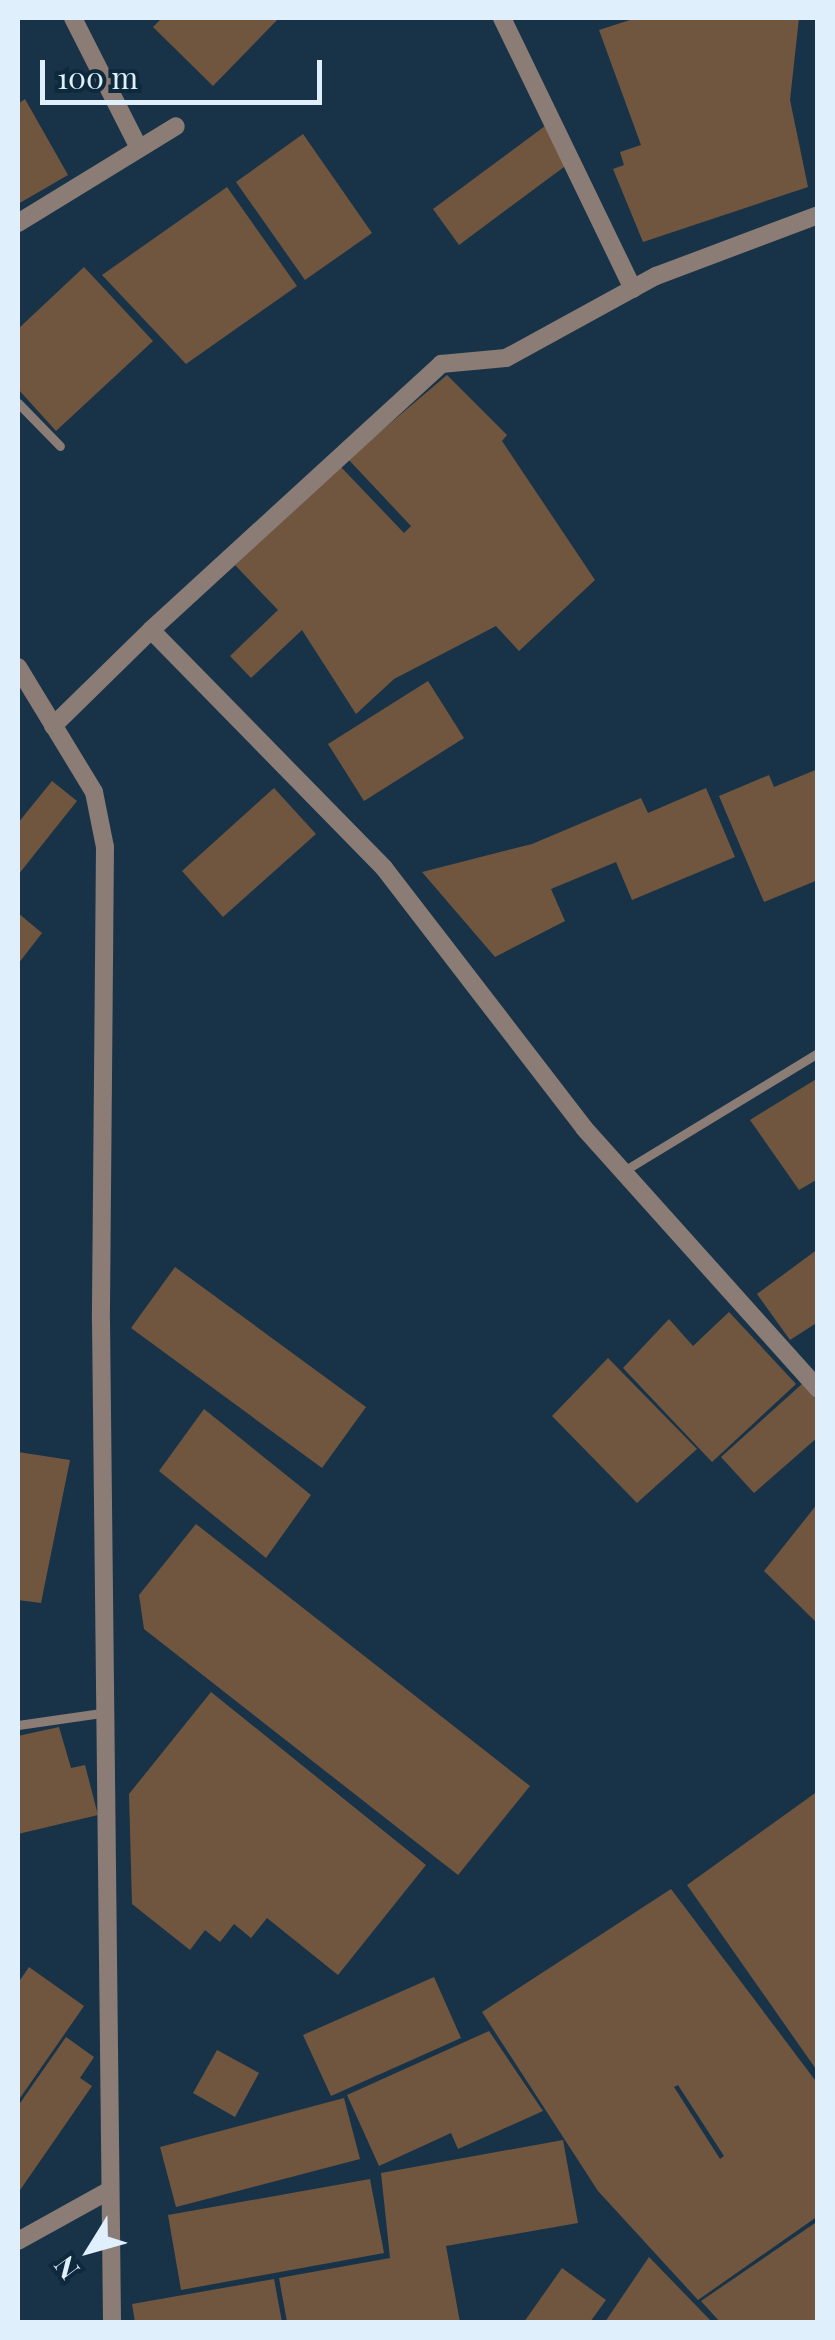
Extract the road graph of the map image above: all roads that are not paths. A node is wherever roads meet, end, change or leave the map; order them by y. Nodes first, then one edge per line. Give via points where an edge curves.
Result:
1 (72, 18) edge
2 (502, 18) edge
3 (176, 126) dead end
4 (139, 148) junction
5 (818, 215) edge
6 (18, 223) edge
7 (633, 289) junction
8 (18, 404) edge
9 (60, 446) dead end
10 (151, 630) junction
11 (18, 668) edge
12 (54, 726) junction
13 (818, 1054) edge
14 (627, 1168) junction
15 (818, 1389) edge
16 (111, 1711) junction
17 (18, 1725) edge
18 (110, 2190) junction
19 (18, 2242) edge
20 (112, 2322) edge

1 - 4 street
2 - 7 street
3 - 4 street
4 - 6 street
5 - 7 street
7 - 10 street via 506,358 441,364
8 - 9 lane
10 - 12 street
10 - 14 street via 384,868 584,1128
11 - 12 street
12 - 16 street via 94,792 105,847 101,1321
13 - 14 lane
14 - 15 street via 756,1330
16 - 17 lane
16 - 18 street
18 - 19 street
18 - 20 street

